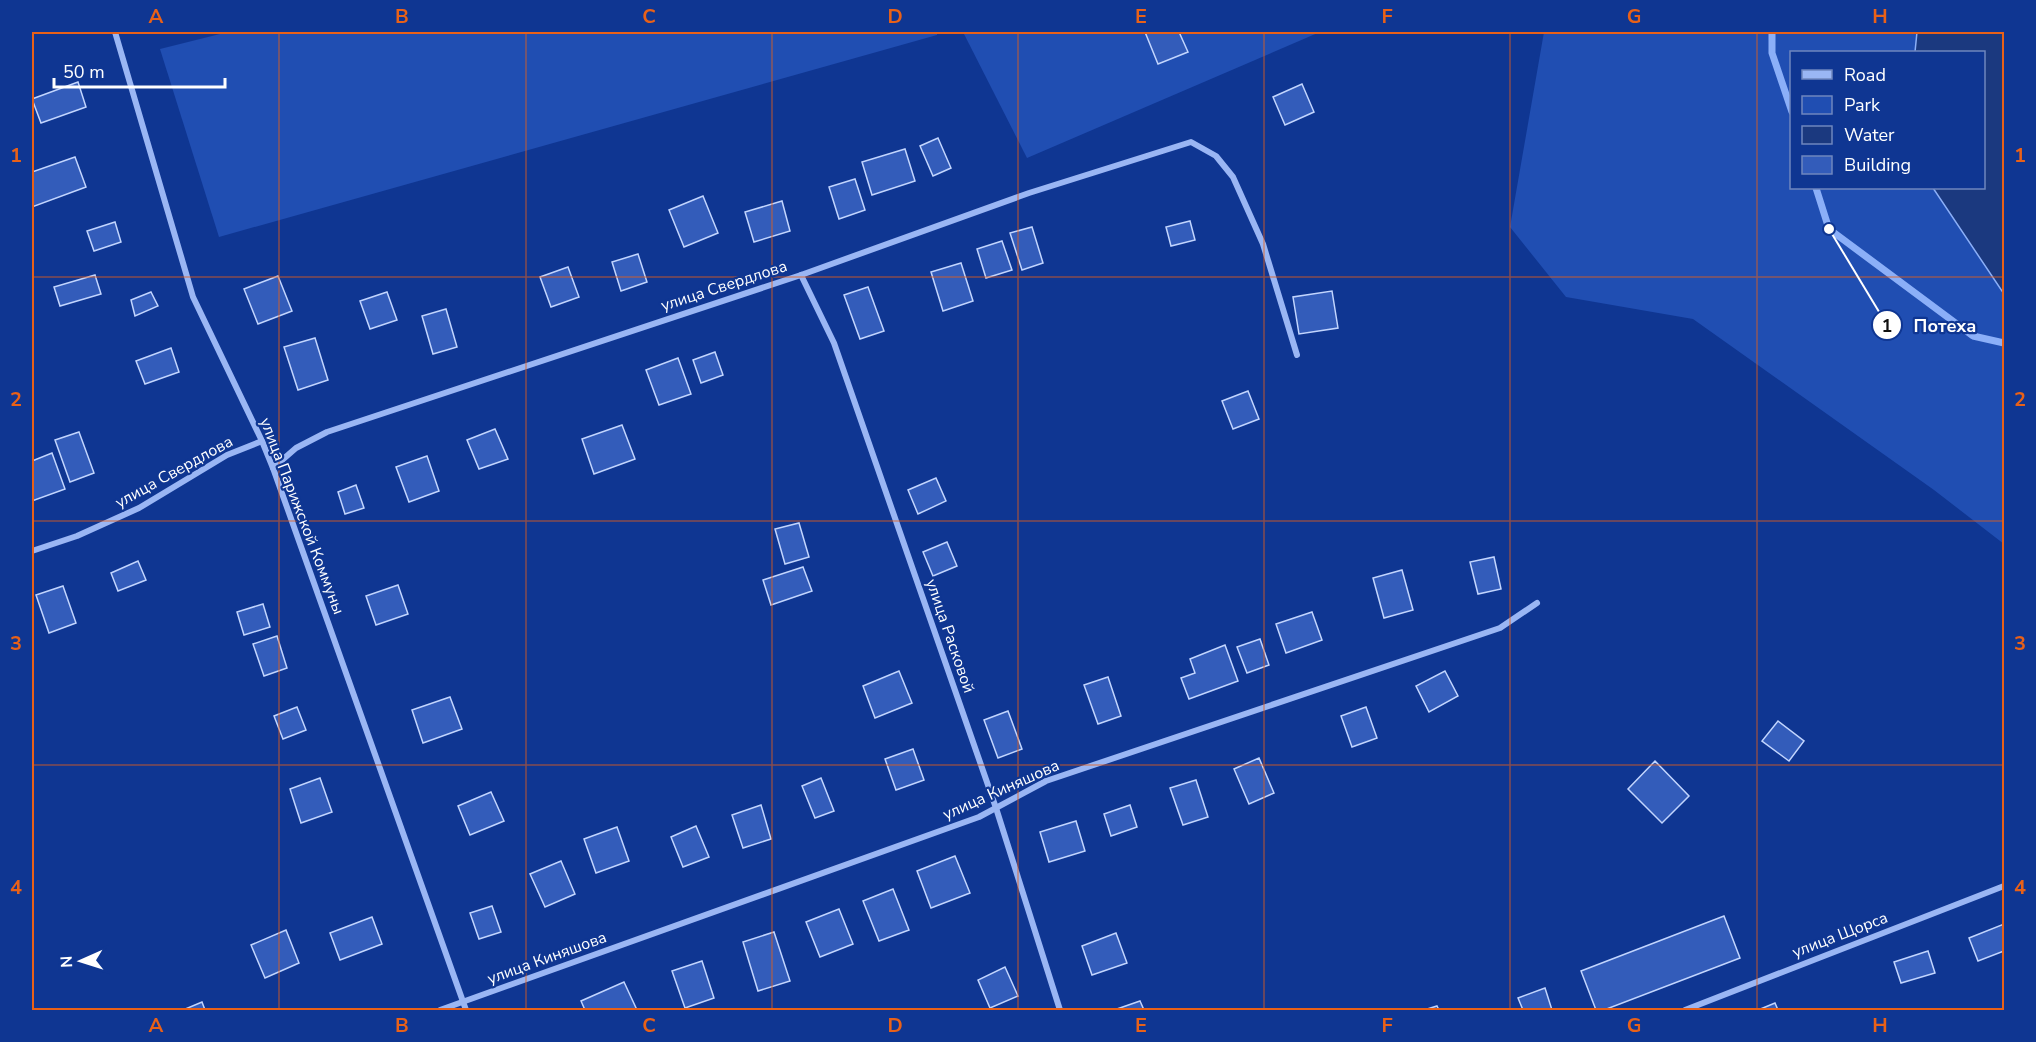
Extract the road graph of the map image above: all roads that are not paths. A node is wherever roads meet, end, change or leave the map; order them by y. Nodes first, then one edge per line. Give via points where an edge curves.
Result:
1 (115, 32) edge
2 (801, 275) junction
3 (1297, 355) dead end
4 (262, 441) junction
5 (273, 468) junction
6 (32, 551) edge
7 (1537, 603) dead end
8 (996, 808) junction
9 (2004, 886) edge
10 (463, 1003) junction
11 (440, 1011) edge
12 (466, 1011) edge
13 (1060, 1011) edge
14 (1685, 1011) edge

1 - 4 street, улица Парижской Коммуны via 193,297
2 - 3 street, улица Свердлова via 1029,193 1191,142 1216,156 1233,177 1263,244
2 - 5 street, улица Свердлова via 327,432 296,448
2 - 8 street, улица Расковой via 834,343
4 - 5 street, улица Парижской Коммуны
4 - 6 street, улица Свердлова via 228,455 139,508
5 - 10 street, улица Парижской Коммуны
7 - 8 street, улица Киняшова via 1500,628 1046,781
8 - 10 street, улица Киняшова
8 - 13 street, улица Расковой
9 - 14 street, улица Щорса
10 - 11 street, улица Киняшова
10 - 12 street, улица Парижской Коммуны

